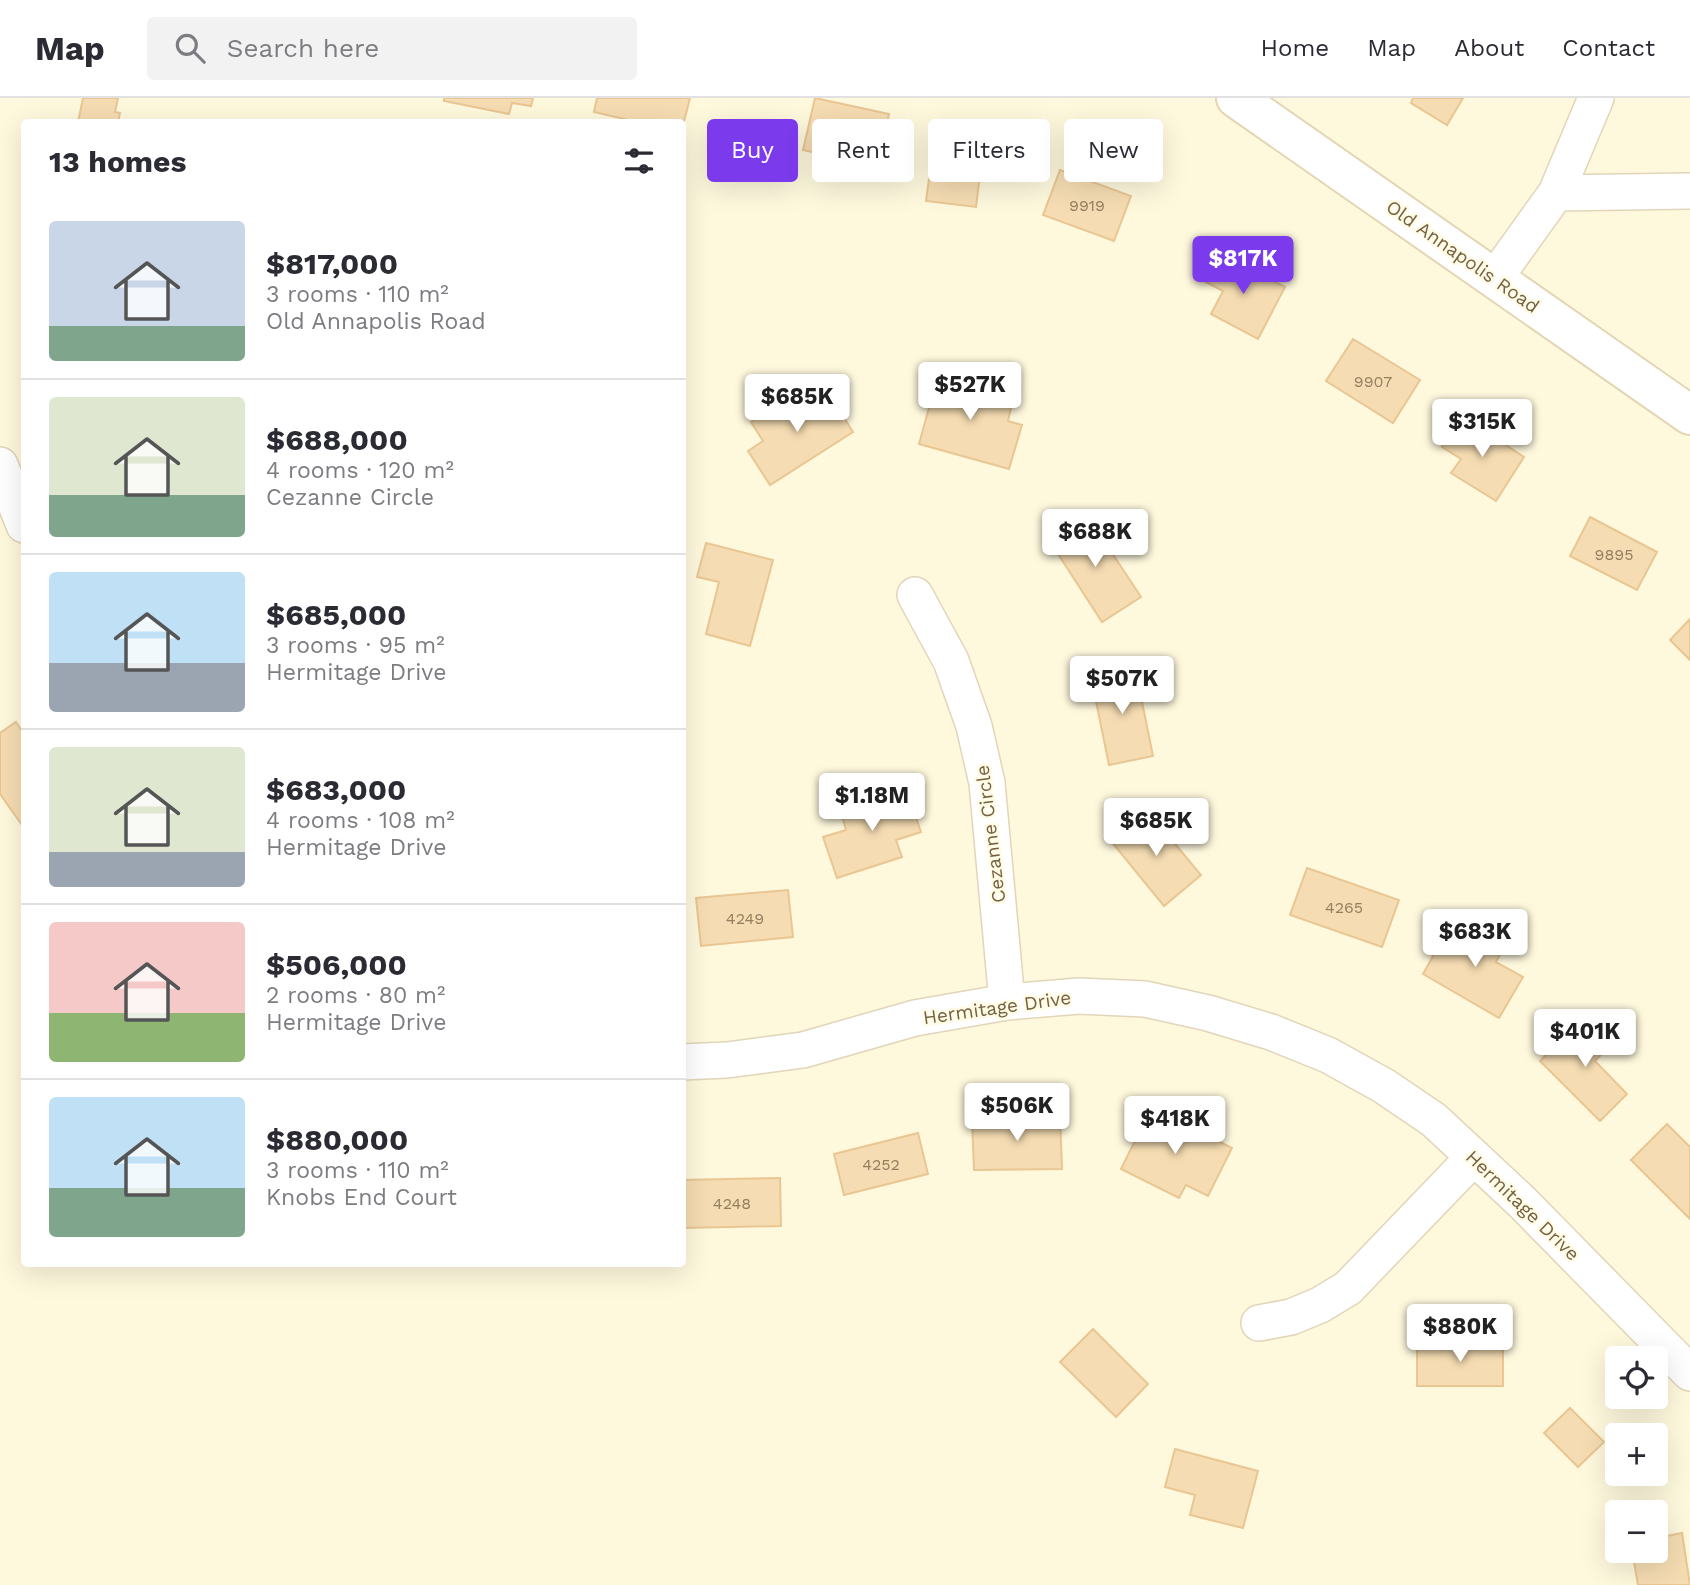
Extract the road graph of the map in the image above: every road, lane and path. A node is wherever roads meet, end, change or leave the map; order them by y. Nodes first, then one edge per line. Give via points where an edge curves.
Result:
1 (1236, 98) edge
2 (1596, 98) edge
3 (1690, 191) edge
4 (1556, 192) junction
5 (1495, 278) junction
6 (1690, 415) edge
7 (0, 465) edge
8 (21, 518) edge
9 (915, 595) dead end
10 (1007, 1002) junction
11 (686, 1062) edge
12 (1474, 1157) junction
13 (1259, 1323) dead end
14 (1690, 1373) edge

1 - 5 street, Old Annapolis Road
2 - 4 street
3 - 4 street
4 - 5 street
5 - 6 street, Old Annapolis Road
7 - 8 street
9 - 10 street, Cezanne Circle via 951,661 974,726 987,783
10 - 11 street, Hermitage Drive via 915,1018 803,1050
10 - 12 street, Hermitage Drive via 1079,996 1145,999 1271,1032 1328,1055 1384,1086 1434,1120
12 - 13 street via 1348,1288 1291,1317
12 - 14 street, Hermitage Drive

